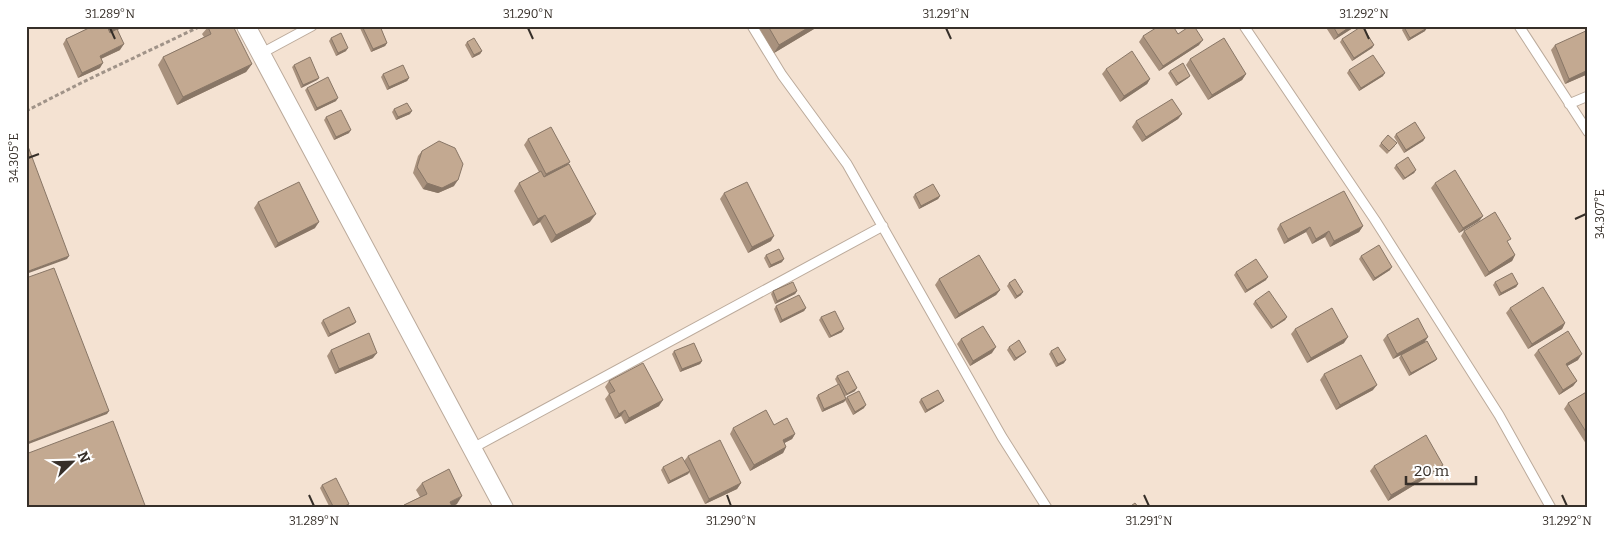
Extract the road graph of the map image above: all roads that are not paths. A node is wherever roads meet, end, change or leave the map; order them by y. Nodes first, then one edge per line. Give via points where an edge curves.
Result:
1 (246, 26) edge
2 (312, 26) edge
3 (752, 26) edge
4 (1244, 26) edge
5 (1519, 26) edge
6 (262, 53) junction
7 (1588, 96) edge
8 (1569, 104) junction
9 (1588, 132) edge
10 (883, 226) junction
11 (473, 448) junction
12 (504, 508) edge
13 (1047, 508) edge
14 (1551, 508) edge

1 - 6 street
2 - 6 lane
3 - 10 lane via 782,75 847,164
4 - 14 lane via 1375,220 1499,415
5 - 8 lane
6 - 11 street
7 - 8 lane
8 - 9 lane
10 - 11 lane
10 - 13 lane via 1002,437
11 - 12 street

